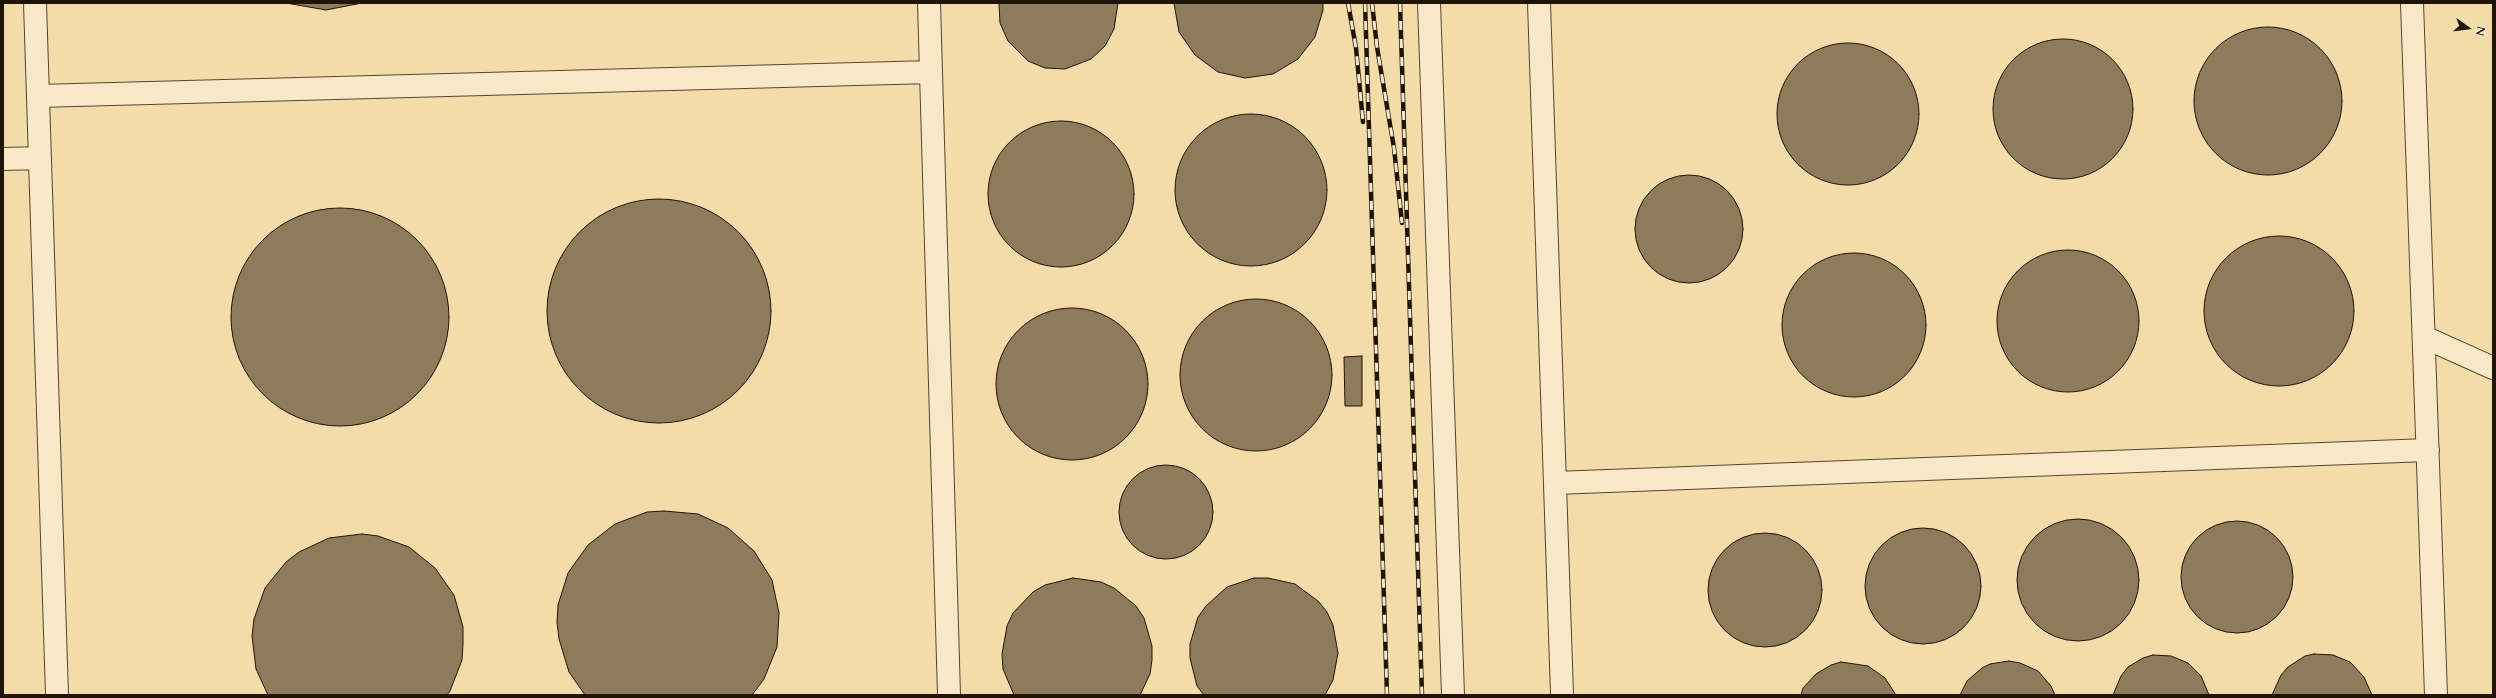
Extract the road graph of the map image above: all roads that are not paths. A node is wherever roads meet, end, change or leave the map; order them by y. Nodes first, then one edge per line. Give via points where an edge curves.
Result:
1 (35, 3) edge
2 (929, 3) edge
3 (1429, 3) edge
4 (1538, 3) edge
5 (2412, 3) edge
6 (931, 72) junction
7 (38, 96) junction
8 (40, 158) junction
9 (3, 159) edge
10 (2424, 337) junction
11 (2493, 368) edge
12 (2428, 450) junction
13 (1555, 483) junction
14 (57, 695) edge
15 (949, 695) edge
16 (1453, 695) edge
17 (1562, 695) edge
18 (2436, 695) edge

1 - 7 lane
2 - 6 lane
3 - 16 lane
4 - 13 lane
5 - 10 lane
6 - 7 lane
6 - 15 lane
7 - 8 lane
8 - 9 lane
8 - 14 lane
10 - 11 lane
10 - 12 lane
12 - 13 lane
12 - 18 lane
13 - 17 lane

